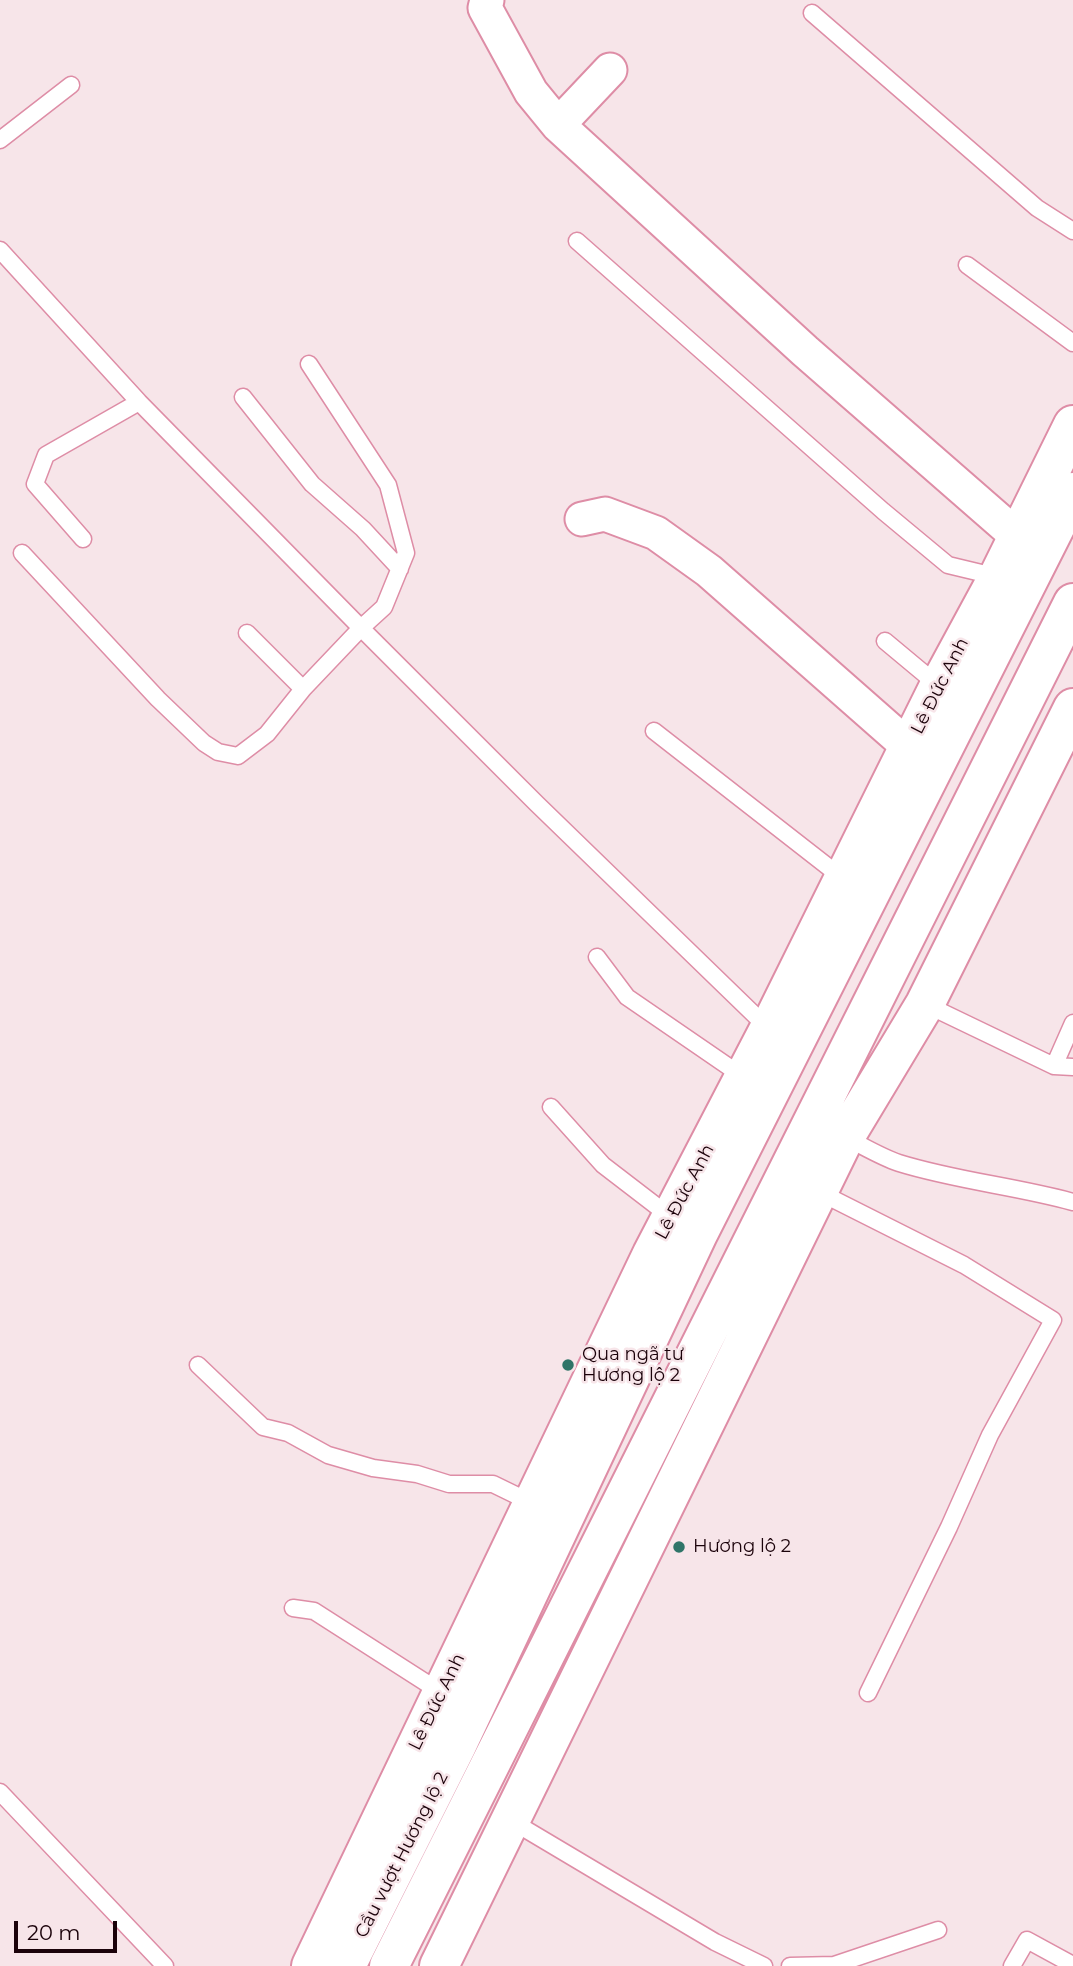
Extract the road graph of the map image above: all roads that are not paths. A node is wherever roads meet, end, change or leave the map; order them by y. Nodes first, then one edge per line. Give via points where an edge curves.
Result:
1 (487, 0) edge
2 (812, 13) dead end
3 (610, 70) dead end
4 (71, 85) dead end
5 (558, 125) junction
6 (0, 140) edge
7 (1073, 230) edge
8 (577, 241) dead end
9 (0, 250) edge
10 (967, 265) dead end
11 (1073, 343) edge
12 (309, 364) dead end
13 (243, 397) dead end
14 (139, 402) junction
15 (1073, 425) edge
16 (1073, 492) edge
17 (582, 519) dead end
18 (1017, 536) junction
19 (83, 539) dead end
20 (22, 553) dead end
21 (400, 569) junction
22 (998, 577) junction
23 (1073, 603) edge
24 (361, 628) junction
25 (247, 633) dead end
26 (885, 641) dead end
27 (939, 687) junction
28 (303, 689) junction
29 (1073, 708) edge
30 (654, 731) dead end
31 (909, 747) junction
32 (855, 890) junction
33 (597, 957) dead end
34 (925, 1004) junction
35 (1073, 1023) edge
36 (780, 1039) junction
37 (1054, 1066) junction
38 (1073, 1068) edge
39 (755, 1089) junction
40 (551, 1107) dead end
41 (845, 1137) junction
42 (819, 1192) junction
43 (1073, 1202) edge
44 (685, 1226) junction
45 (198, 1365) dead end
46 (531, 1503) junction
47 (293, 1608) dead end
48 (442, 1693) junction
49 (868, 1693) dead end
50 (457, 1745) joint
51 (0, 1792) edge
52 (510, 1820) junction
53 (938, 1930) dead end
54 (1073, 1965) edge
55 (165, 1966) edge
56 (311, 1966) edge
57 (346, 1966) edge
58 (389, 1966) edge
59 (439, 1966) edge
60 (764, 1966) edge
61 (790, 1966) edge
62 (1012, 1966) edge

1 - 5 street via 485,8 531,92
2 - 7 lane via 1037,208
3 - 5 street
4 - 6 lane
5 - 18 street via 804,351
8 - 22 lane via 948,565
9 - 14 lane
10 - 11 lane
12 - 21 lane via 388,485 406,553
13 - 21 lane via 312,484 363,528
14 - 19 lane via 46,455 35,484
14 - 24 lane
15 - 18 highway, Lê Đức Anh
16 - 32 highway, Lê Đức Anh
17 - 31 street via 605,514 656,533 709,571
18 - 22 highway, Lê Đức Anh
20 - 28 lane via 158,699 218,752 238,756 267,734
21 - 24 lane via 384,607
22 - 27 highway, Lê Đức Anh
23 - 58 highway
24 - 28 lane
24 - 36 lane
25 - 28 lane
26 - 27 lane
27 - 31 highway, Lê Đức Anh
29 - 34 highway
30 - 32 lane
31 - 32 highway, Lê Đức Anh via 861,842
32 - 36 highway, Lê Đức Anh
33 - 39 lane via 627,997
34 - 37 lane
34 - 41 highway
35 - 37 lane
36 - 39 highway, Lê Đức Anh
37 - 38 lane
39 - 44 highway, Lê Đức Anh
39 - 44 highway, Lê Đức Anh via 737,1157
40 - 44 lane via 603,1165
41 - 42 highway
41 - 43 lane via 896,1162
42 - 49 lane via 964,1265 1053,1320 990,1435
42 - 52 highway
44 - 46 highway, Lê Đức Anh
44 - 50 highway, Lê Đức Anh
45 - 46 lane via 262,1427 288,1433 328,1455 449,1484 493,1485
46 - 48 highway, Lê Đức Anh
47 - 48 lane via 314,1611
48 - 56 highway, Lê Đức Anh
50 - 57 highway, Cầu vượt Hương lộ 2
51 - 55 lane
52 - 59 highway
52 - 60 lane via 715,1942
53 - 61 lane via 834,1965
54 - 62 lane via 1027,1940

